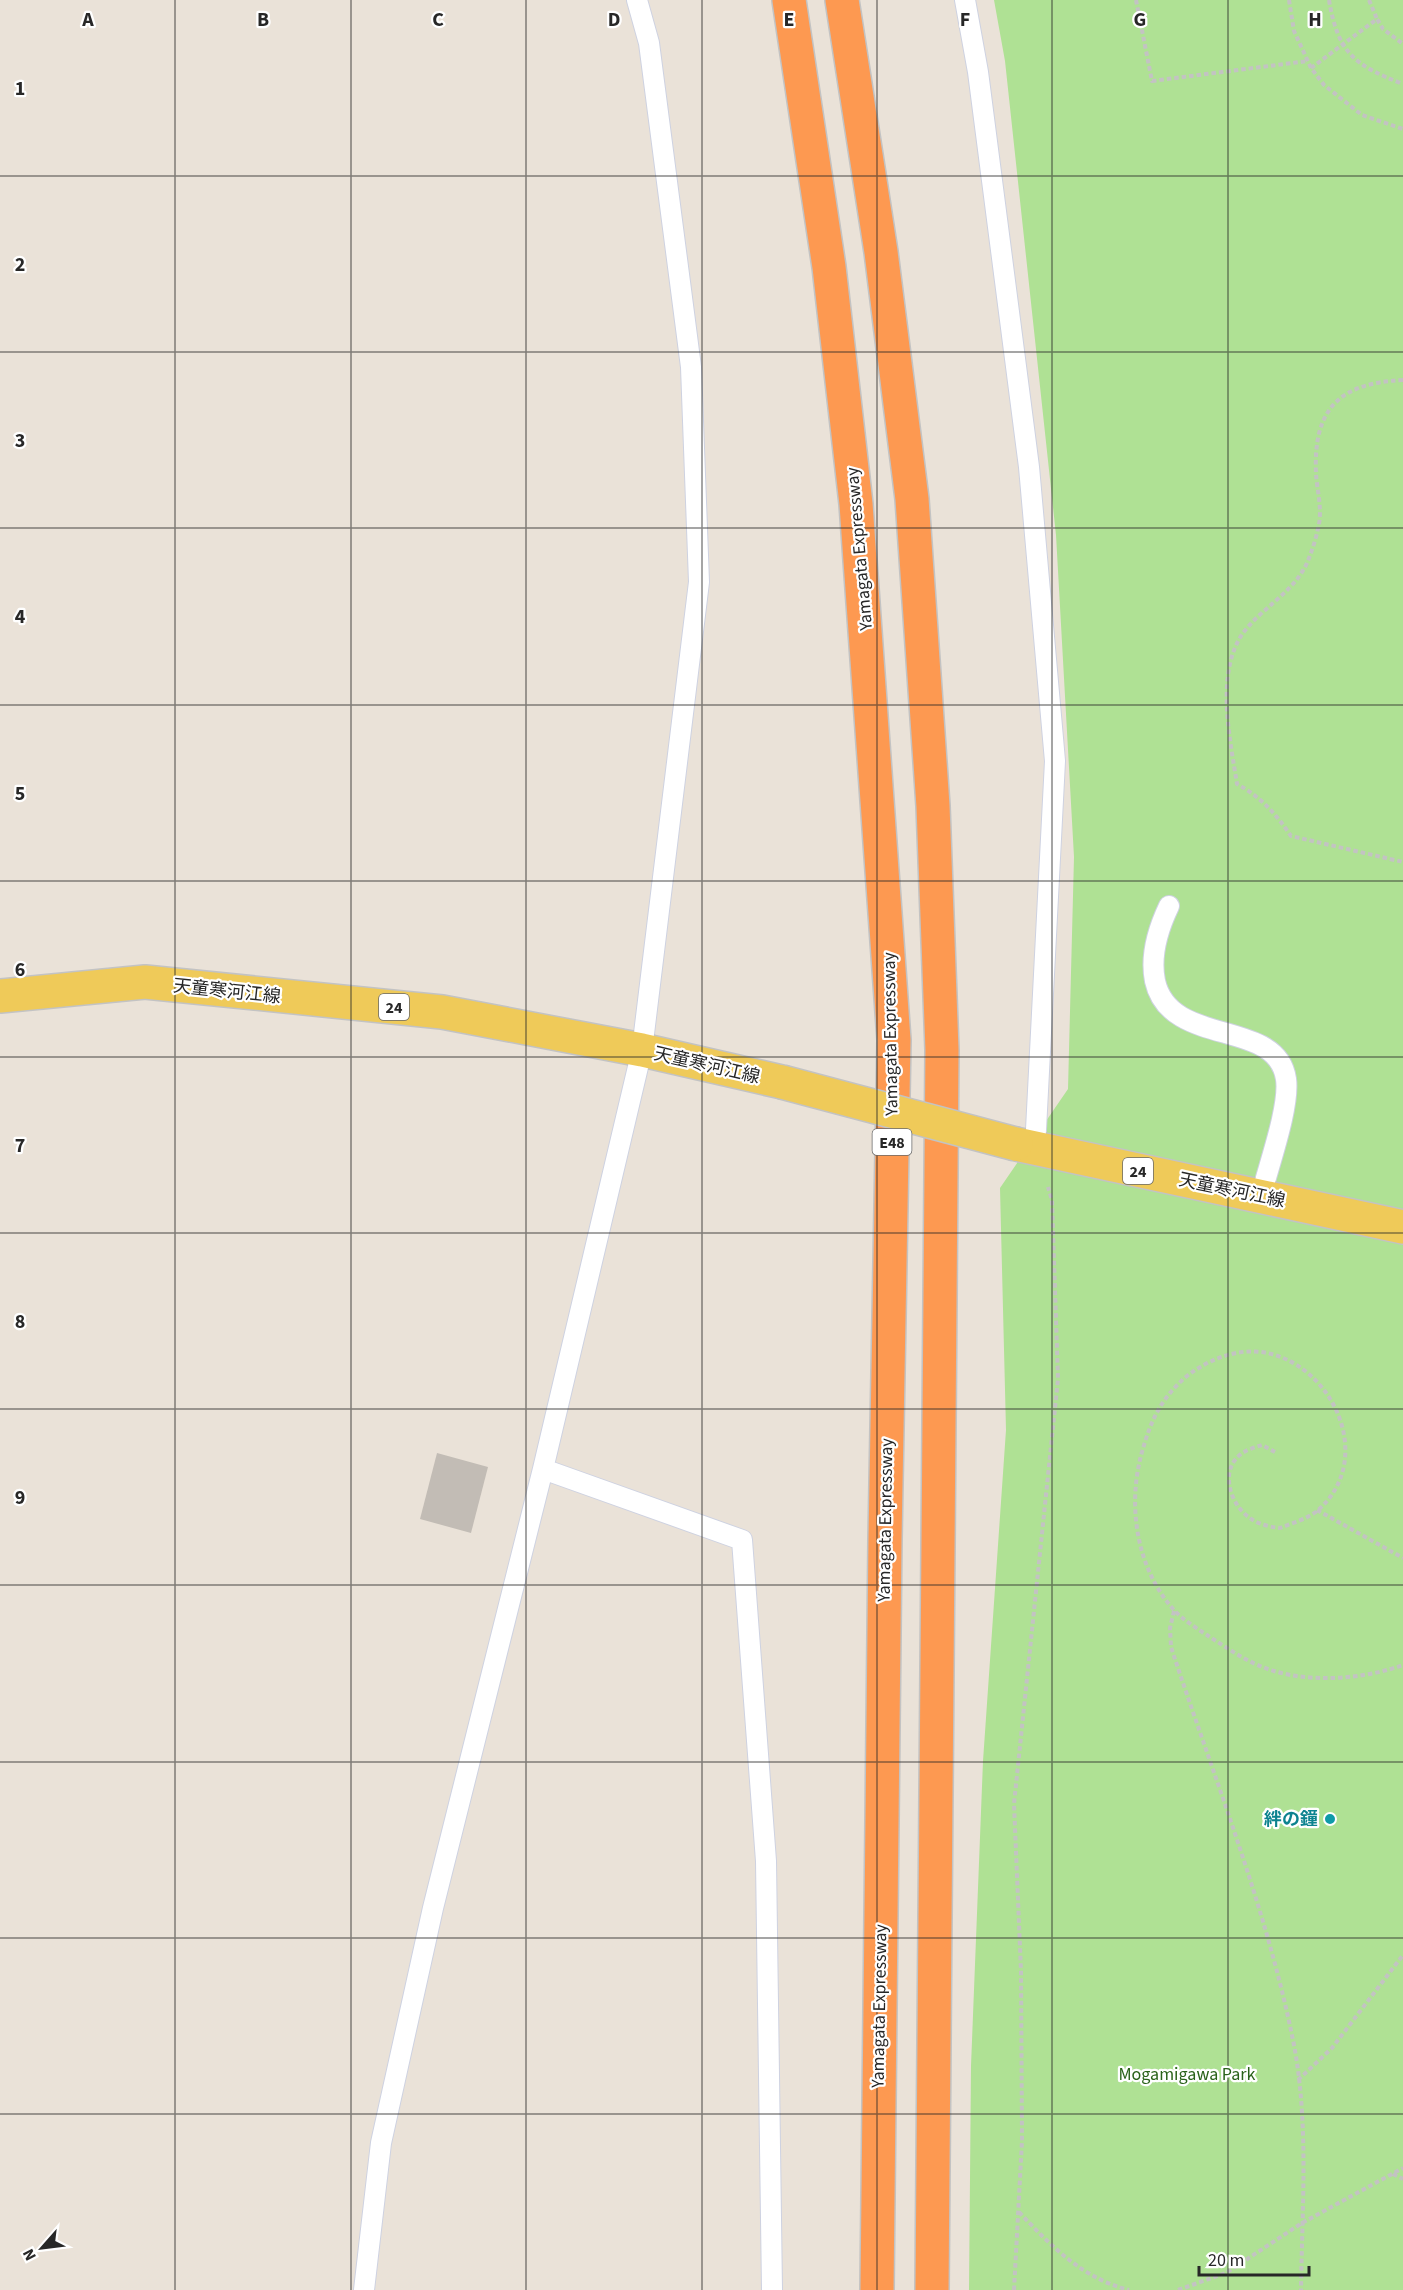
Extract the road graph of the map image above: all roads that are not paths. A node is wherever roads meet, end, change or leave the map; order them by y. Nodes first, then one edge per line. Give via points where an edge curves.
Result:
1 (638, 0) edge
2 (789, 0) edge
3 (842, 0) edge
4 (964, 0) edge
5 (1169, 906) dead end
6 (0, 996) edge
7 (642, 1050) junction
8 (1025, 1147) junction
9 (1261, 1196) junction
10 (1403, 1227) edge
11 (543, 1469) junction
12 (364, 2290) edge
13 (772, 2290) edge
14 (877, 2290) edge
15 (932, 2290) edge

1 - 7 lane via 649,43 691,367 699,582
2 - 14 highway, Yamagata Expressway / E48 via 829,267 856,504 894,1040
3 - 15 highway via 881,252 912,499 933,806 942,1074
4 - 8 lane via 978,72 1029,466 1055,761
5 - 9 lane via 1157,940 1153,969 1158,995 1169,1010 1188,1023 1243,1038 1266,1050 1280,1064 1286,1078 1286,1098
6 - 7 main road, 天童寒河江線 / 24 via 145,982 442,1012
7 - 8 main road, 天童寒河江線 / 24, bridge via 782,1082
7 - 11 lane
8 - 9 main road, 天童寒河江線 / 24
9 - 10 main road, 天童寒河江線 / 24
11 - 12 lane via 434,1908 381,2143
11 - 13 lane via 742,1540 766,1861

